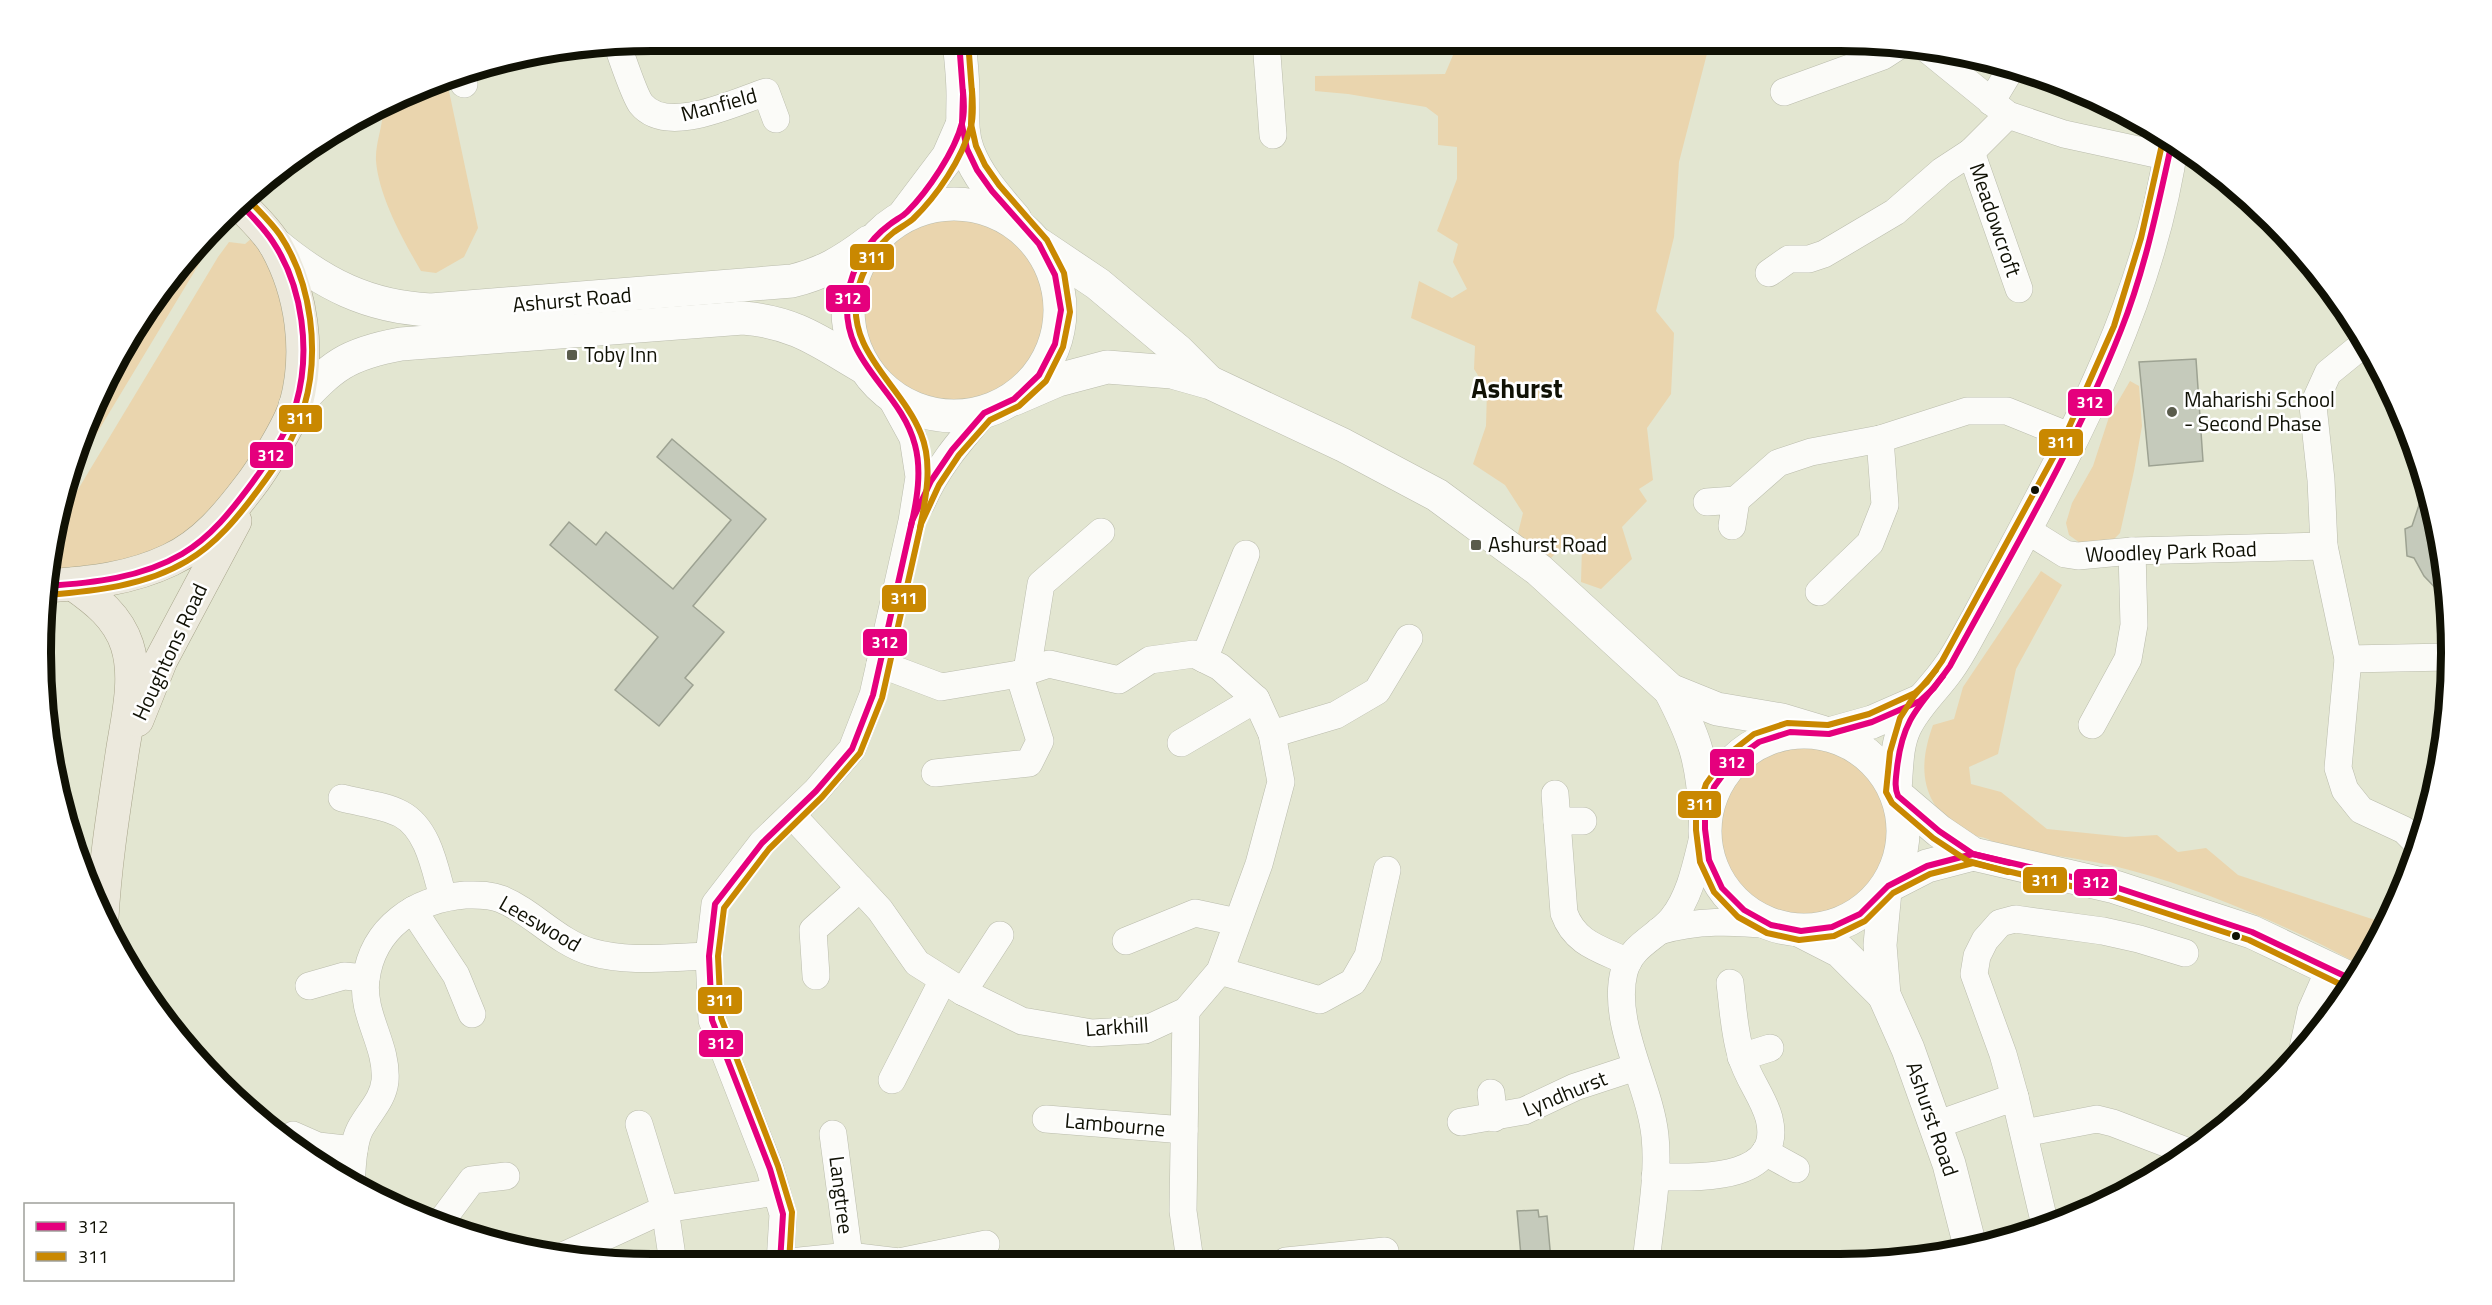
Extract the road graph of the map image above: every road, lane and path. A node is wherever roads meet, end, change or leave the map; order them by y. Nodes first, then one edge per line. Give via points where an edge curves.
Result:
1 (960, 51) edge
2 (1267, 51) edge
3 (620, 52) edge
4 (1888, 53) edge
5 (1940, 60) edge
6 (2009, 76) edge
7 (1784, 92) dead end
8 (1999, 108) junction
9 (963, 110) junction
10 (776, 119) dead end
11 (1273, 135) dead end
12 (2168, 149) edge
13 (2171, 150) edge
14 (1971, 152) junction
15 (245, 210) edge
16 (905, 214) junction
17 (1029, 235) junction
18 (269, 236) junction
19 (873, 239) junction
20 (1769, 273) dead end
21 (2019, 289) dead end
22 (488, 322) junction
23 (2359, 350) edge
24 (863, 367) junction
25 (1211, 383) junction
26 (890, 396) junction
27 (1014, 399) junction
28 (296, 406) junction
29 (984, 413) junction
30 (2074, 438) junction
31 (1880, 439) junction
32 (262, 470) junction
33 (1707, 502) dead end
34 (912, 521) junction
35 (2025, 529) junction
36 (1101, 532) dead end
37 (2324, 546) junction
38 (2132, 551) junction
39 (1246, 554) dead end
40 (60, 585) edge
41 (1819, 592) dead end
42 (1409, 638) dead end
43 (2441, 657) edge
44 (1204, 659) junction
45 (2348, 659) junction
46 (880, 664) junction
47 (1023, 672) junction
48 (1670, 690) junction
49 (1256, 699) junction
50 (1920, 701) junction
51 (2092, 725) dead end
52 (1826, 733) junction
53 (1272, 734) junction
54 (1181, 743) dead end
55 (119, 772) junction
56 (935, 773) dead end
57 (1897, 793) junction
58 (1555, 794) dead end
59 (342, 798) dead end
60 (792, 814) junction
61 (1705, 824) junction
62 (2412, 838) edge
63 (1973, 854) junction
64 (1387, 870) dead end
65 (860, 888) junction
66 (1887, 888) junction
67 (443, 897) junction
68 (104, 898) edge
69 (413, 910) junction
70 (1238, 922) junction
71 (1786, 928) junction
72 (1659, 931) junction
73 (1000, 935) dead end
74 (1126, 941) dead end
75 (2185, 953) dead end
76 (709, 956) junction
77 (1628, 962) junction
78 (1220, 971) junction
79 (2341, 974) edge
80 (816, 976) dead end
81 (366, 978) junction
82 (1730, 983) dead end
83 (309, 986) dead end
84 (953, 986) junction
85 (1884, 995) junction
86 (1186, 1011) junction
87 (472, 1014) dead end
88 (2305, 1033) edge
89 (1770, 1048) dead end
90 (1741, 1057) junction
91 (1636, 1067) junction
92 (892, 1080) dead end
93 (2015, 1097) junction
94 (1046, 1119) dead end
95 (1461, 1122) dead end
96 (639, 1125) dead end
97 (1936, 1125) junction
98 (1184, 1130) junction
99 (2024, 1133) junction
100 (833, 1134) dead end
101 (293, 1135) dead end
102 (2180, 1149) edge
103 (354, 1150) junction
104 (1765, 1152) junction
105 (1796, 1169) dead end
106 (352, 1173) edge
107 (506, 1176) dead end
108 (1655, 1177) junction
109 (776, 1192) junction
110 (666, 1209) junction
111 (445, 1217) edge
112 (2043, 1218) edge
113 (1968, 1240) edge
114 (986, 1244) dead end
115 (577, 1249) edge
116 (672, 1254) edge
117 (781, 1254) edge
118 (849, 1254) edge
119 (938, 1254) edge
120 (1189, 1254) edge
121 (1355, 1254) edge
122 (1386, 1254) edge
123 (1647, 1254) dead end

1 - 9 street
2 - 11 street
3 - 10 street, Manfield via 641,104 658,116 683,118 766,92
4 - 7 street
5 - 8 street
6 - 8 street, Meadowcroft
8 - 12 street via 2064,134
8 - 14 street, Meadowcroft
9 - 16 street via 948,157
9 - 17 street via 967,149 977,170
13 - 30 street via 2150,240 2122,329
14 - 20 street, Meadowcroft via 1894,212 1824,254 1789,259
14 - 21 street, Meadowcroft
15 - 18 main road
16 - 17 street via 934,204 964,203 993,210
16 - 19 street
17 - 25 street via 1098,284
17 - 27 street via 1055,275 1061,310 1055,344 1039,375
18 - 22 street, Ashurst Road via 290,257 346,292 400,309 431,310
18 - 28 main road via 292,280 303,336 303,369
19 - 22 street, Ashurst Road via 815,276 792,281
19 - 24 street via 855,268 847,301 850,336
22 - 24 street, Ashurst Road via 766,320 796,328
22 - 28 street, Ashurst Road via 435,342 375,349 348,359 326,373
23 - 37 street via 2328,373 2313,406
24 - 26 street
25 - 27 street via 1172,372 1107,367 1058,380
25 - 48 street via 1343,445 1437,495 1539,570
26 - 29 street via 919,411 951,417
26 - 34 street via 913,438 919,477
27 - 29 street
28 - 32 main road
29 - 34 street via 931,481
30 - 31 street via 2007,411 1967,411
30 - 35 street
31 - 33 street via 1811,452 1778,463 1734,513
31 - 41 street via 1885,505 1870,543
32 - 40 main road via 228,516 200,542 172,559 111,580
32 - 55 main road, Houghtons Road via 161,660
34 - 46 street
35 - 38 street, Woodley Park Road via 2065,554
35 - 50 street via 1960,650
36 - 47 street via 1041,584
37 - 38 street, Woodley Park Road
37 - 45 street
38 - 51 street via 2134,625 2128,659
39 - 44 street
40 - 55 main road, Houghtons Road via 99,602 127,645 130,695
42 - 53 street via 1377,691 1336,715
43 - 45 street
44 - 47 street, Larkhill via 1194,654 1150,660 1119,680 1049,664
44 - 49 street, Larkhill via 1220,667
45 - 62 street via 2338,768 2345,790 2361,810 2404,830
46 - 47 street, Larkhill via 941,687
46 - 60 street via 873,695 852,749
47 - 56 street via 1040,741 1029,763
48 - 52 street via 1717,709 1782,720
48 - 61 street via 1695,742
49 - 53 street, Larkhill
49 - 54 street
50 - 52 street via 1872,722
50 - 57 street via 1900,743
52 - 57 street via 1856,745 1879,764
52 - 61 street via 1790,732 1759,742 1742,754 1714,787
53 - 70 street, Larkhill via 1281,782 1259,864
55 - 68 main road, Houghtons Road
57 - 63 street via 1939,831
57 - 66 street via 1904,825 1901,856
58 - 77 street via 1570,821 1564,913 1568,925 1587,943
59 - 67 street via 385,808 413,824 429,853
60 - 65 street, Larkhill
60 - 76 street via 762,843 715,904
61 - 71 street via 1709,860 1722,888 1744,910
61 - 72 street via 1689,886 1672,918
63 - 66 street via 1928,866
63 - 79 street via 2115,887 2252,932
64 - 78 street via 1368,956 1353,982 1320,1000
65 - 80 street via 813,930
65 - 84 street, Larkhill via 917,963
66 - 71 street via 1860,914 1832,927
66 - 85 street, Ashurst Road via 1880,945
67 - 69 street, Leeswood
67 - 76 street, Leeswood via 480,894 498,898 562,938 614,957
69 - 81 street, Leeswood via 394,924 379,943
69 - 87 street via 456,975
70 - 74 street via 1195,913
70 - 78 street, Larkhill
71 - 72 street via 1707,921
71 - 85 street, Ashurst Road via 1840,951
72 - 77 street
73 - 84 street
75 - 93 street via 2103,931 2015,919 2000,923 1985,940 1974,974
76 - 109 street via 712,1020
77 - 91 street, Lyndhurst via 1623,1001
78 - 86 street, Larkhill
79 - 88 street via 2311,1011
81 - 83 street via 344,976
81 - 103 street, Leeswood via 365,1002 385,1067 385,1080 383,1093 360,1129
82 - 90 street
84 - 86 street, Larkhill via 1022,1021 1092,1033 1145,1030
84 - 92 street
85 - 97 street, Ashurst Road
86 - 98 street, Lambourne
89 - 90 street
90 - 104 street via 1770,1121
91 - 95 street, Lyndhurst via 1524,1111 1492,1106
91 - 108 street, Lyndhurst via 1655,1135
93 - 97 street
93 - 99 street
94 - 98 street, Lambourne
96 - 110 street
97 - 113 street, Ashurst Road
98 - 120 street, Lambourne via 1183,1211
99 - 102 street via 2097,1119
99 - 112 street
100 - 118 street, Langtree
101 - 103 street via 318,1146
103 - 106 street, Leeswood
104 - 105 street
104 - 108 street via 1748,1166 1730,1173
107 - 111 street via 472,1180
108 - 123 street, Lyndhurst
109 - 110 street
109 - 117 street via 783,1214
110 - 115 street
110 - 116 street
114 - 119 street
121 - 122 street via 1385,1251

